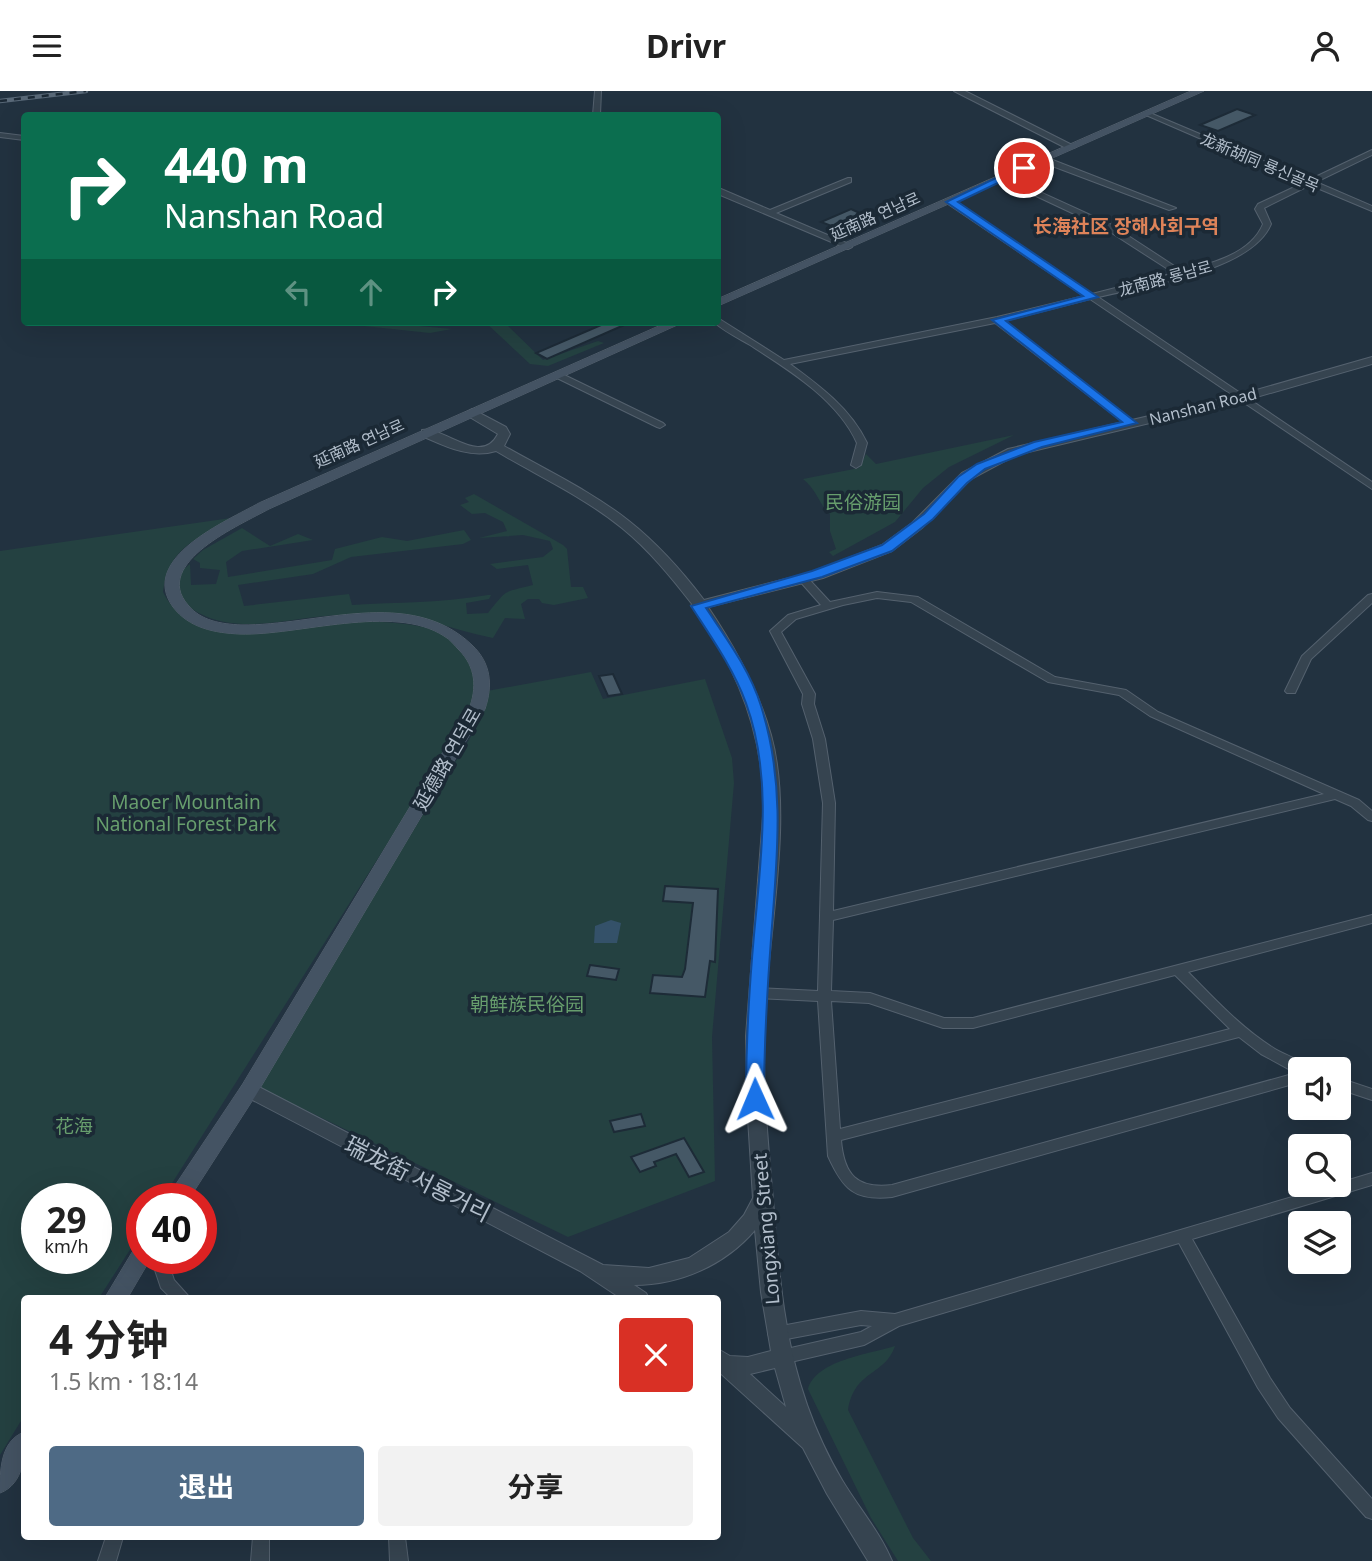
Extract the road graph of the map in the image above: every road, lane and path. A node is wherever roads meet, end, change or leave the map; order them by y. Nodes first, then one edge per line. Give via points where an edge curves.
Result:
1 (598, 91) edge
2 (958, 91) edge
3 (1199, 91) edge
4 (597, 112) edge
5 (1148, 114) junction
6 (0, 135) edge
7 (21, 138) edge
8 (1071, 147) junction
9 (1372, 152) edge
10 (1042, 159) junction
11 (1005, 178) junction
12 (848, 180) dead end
13 (1311, 184) junction
14 (721, 192) edge
15 (951, 202) junction
16 (1172, 208) dead end
17 (1372, 209) edge
18 (770, 213) junction
19 (848, 247) junction
20 (1182, 275) junction
21 (1092, 297) junction
22 (721, 302) edge
23 (997, 320) junction
24 (721, 324) edge
25 (669, 326) edge
26 (1372, 360) edge
27 (785, 363) junction
28 (558, 375) junction
29 (1242, 398) junction
30 (472, 413) junction
31 (1131, 423) junction
32 (660, 425) dead end
33 (426, 433) junction
34 (495, 446) junction
35 (856, 465) dead end
36 (1372, 486) edge
37 (249, 515) joint
38 (802, 578) junction
39 (1372, 597) edge
40 (698, 606) junction
41 (828, 607) junction
42 (1291, 691) dead end
43 (1335, 795) junction
44 (1372, 817) edge
45 (828, 917) junction
46 (1372, 919) edge
47 (1178, 970) junction
48 (757, 993) junction
49 (825, 995) junction
50 (1241, 1031) junction
51 (1288, 1063) edge
52 (1288, 1080) edge
53 (1351, 1087) edge
54 (249, 1090) junction
55 (1372, 1095) edge
56 (834, 1136) junction
57 (1372, 1179) edge
58 (188, 1183) edge
59 (762, 1199) junction
60 (1182, 1235) junction
61 (587, 1265) junction
62 (130, 1274) edge
63 (164, 1274) edge
64 (117, 1295) edge
65 (175, 1295) edge
66 (633, 1295) edge
67 (895, 1321) junction
68 (776, 1334) junction
69 (782, 1357) junction
70 (721, 1361) edge
71 (812, 1444) junction
72 (21, 1448) edge
73 (0, 1482) edge
74 (1372, 1511) edge
75 (113, 1540) edge
76 (261, 1540) edge
77 (397, 1540) edge
78 (107, 1561) edge
79 (260, 1561) edge
80 (399, 1561) edge
81 (881, 1561) edge

1 - 4 street
2 - 8 street
3 - 5 main road, 延南路 연남로
5 - 8 main road, 延南路 연남로
5 - 13 street, 龙新胡同 룡신골목
6 - 7 street
8 - 10 main road, 延南路 연남로
9 - 13 street, 龙南路 룡남로
10 - 11 main road, 延南路 연남로
10 - 16 street
11 - 15 main road, 延南路 연남로
11 - 20 street via 1107,226
12 - 18 street
13 - 17 street, 龙新胡同 룡신골목
13 - 20 street, 龙南路 룡남로 via 1261,206 1266,230 1237,254
14 - 18 street
15 - 19 main road, 延南路 연남로
15 - 21 street
18 - 19 street
19 - 22 main road, 延南路 연남로
20 - 21 street, 龙南路 룡남로
21 - 23 street, 龙南路 룡남로
21 - 29 street
23 - 27 street, 龙南路 룡남로
23 - 31 street
24 - 27 street
25 - 28 main road, 延南路 연남로
26 - 29 street, Nanshan Road
27 - 35 street via 852,422 862,443
28 - 30 main road, 延南路 연남로
28 - 32 street
29 - 31 street, Nanshan Road
29 - 36 street
30 - 33 main road, 延南路 연남로
30 - 34 street via 502,429 504,438
31 - 38 street, Nanshan Road via 1039,444 981,466 928,517 887,548
33 - 34 street via 463,449
33 - 37 main road, 延南路 연남로
34 - 40 street, Longxiang Street via 626,526 662,559
37 - 54 main road, 延德路 연덕로 via 202,541 180,562 173,595 193,618 211,626 234,628 363,618 423,624 465,645 484,682 477,709
38 - 40 street, Nanshan Road
38 - 41 street
39 - 42 street via 1306,658
40 - 48 street, Longxiang Street via 742,678 767,752 769,856
41 - 43 street via 877,595 922,601 1052,680 1122,692 1154,714
41 - 45 street via 792,617 775,631 809,694 824,769 830,820
43 - 44 street
43 - 45 street
45 - 49 street
46 - 47 street
47 - 49 street via 973,1023 943,1023 870,998
47 - 50 street
48 - 49 street
48 - 59 street, Longxiang Street via 755,1099
49 - 56 street
50 - 51 street
50 - 56 street
52 - 56 street via 892,1192 872,1193 848,1181 838,1164
53 - 55 street
54 - 58 main road, 延德路 연덕로
54 - 61 street, 瑞龙街 서룡거리
57 - 60 street
59 - 61 street, 瑞龙街 서룡거리 via 746,1228 723,1248 696,1262 632,1277
59 - 68 street, Longxiang Street
60 - 67 street
60 - 74 street via 1284,1413
61 - 66 street, 瑞龙街 서룡거리
62 - 64 main road
63 - 65 street
67 - 68 street via 861,1318
67 - 69 street via 864,1338
68 - 69 street, Longxiang Street
69 - 70 street via 748,1366
69 - 71 street, Longxiang Street
70 - 71 street
71 - 81 street, Longxiang Street
72 - 73 main road
75 - 78 street
76 - 79 street
77 - 80 street

